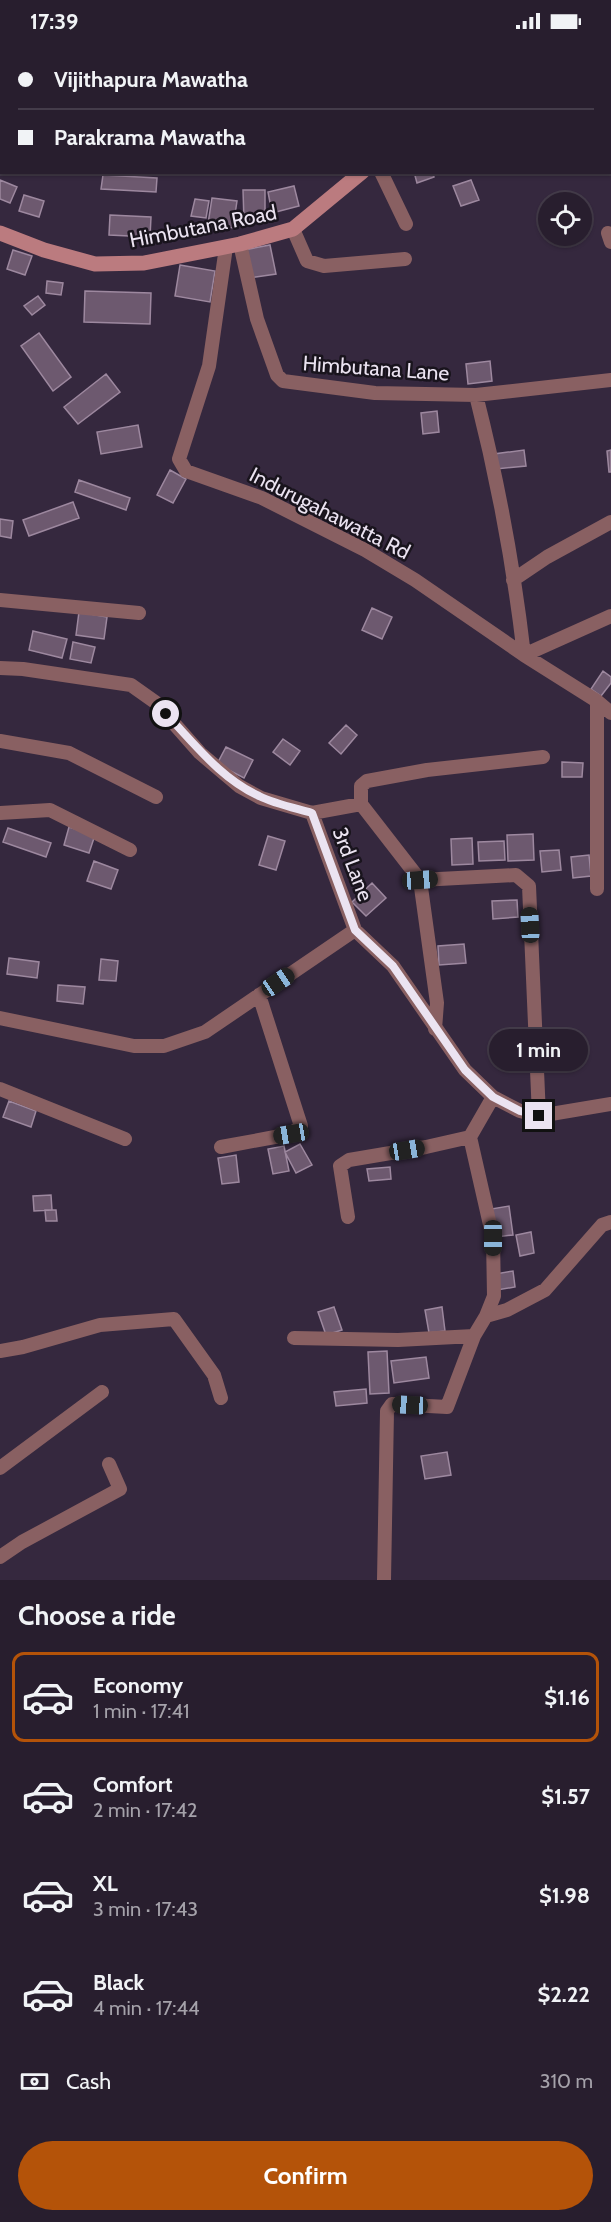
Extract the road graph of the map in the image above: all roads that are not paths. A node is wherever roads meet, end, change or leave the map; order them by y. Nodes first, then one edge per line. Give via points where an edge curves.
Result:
1 (360, 174) edge
2 (382, 174) edge
3 (406, 224) dead end
4 (293, 230) junction
5 (0, 233) edge
6 (233, 245) junction
7 (405, 258) dead end
8 (611, 380) edge
9 (476, 395) junction
10 (611, 522) edge
11 (513, 580) junction
12 (0, 600) edge
13 (140, 613) dead end
14 (611, 616) edge
15 (524, 655) junction
16 (0, 668) edge
17 (597, 701) junction
18 (611, 713) edge
19 (0, 741) edge
20 (543, 757) dead end
21 (156, 797) dead end
22 (361, 804) junction
23 (0, 813) edge
24 (312, 813) junction
25 (130, 850) dead end
26 (420, 880) junction
27 (597, 889) dead end
28 (355, 930) junction
29 (259, 995) junction
30 (0, 1018) edge
31 (435, 1029) junction
32 (0, 1089) edge
33 (493, 1097) junction
34 (611, 1104) edge
35 (539, 1116) junction
36 (470, 1137) junction
37 (125, 1139) dead end
38 (221, 1147) dead end
39 (348, 1217) dead end
40 (611, 1222) edge
41 (486, 1316) junction
42 (474, 1336) junction
43 (294, 1338) dead end
44 (0, 1351) edge
45 (102, 1392) dead end
46 (221, 1398) dead end
47 (109, 1464) dead end
48 (0, 1468) edge
49 (0, 1557) edge
50 (384, 1580) edge

1 - 4 street, Himbutana Road
2 - 3 street
4 - 6 street, Himbutana Road
4 - 7 street via 307,261 324,266
5 - 6 street, Himbutana Road via 94,264 144,263
6 - 9 street, Himbutana Lane via 277,375 283,381 375,393
6 - 15 street, Indurugahawatta Rd via 209,366 178,459 186,471 262,498 365,550
8 - 9 street, Himbutana Lane
9 - 11 street via 494,467
10 - 11 street
11 - 15 street
12 - 13 street
14 - 15 street
15 - 17 street, Indurugahawatta Rd
16 - 24 street via 131,685 155,702 200,753 239,786 261,798
17 - 18 street, Indurugahawatta Rd
17 - 27 street
19 - 21 street via 69,753
20 - 22 street via 367,781 362,786
22 - 24 street
22 - 26 street
23 - 25 street via 50,810
24 - 28 street, 3rd Lane
26 - 31 street via 437,1003
26 - 35 street via 516,875 529,886
28 - 29 street
28 - 31 street via 393,966
29 - 30 street via 205,1032 164,1046 134,1046
29 - 38 street via 301,1126 291,1134
31 - 33 street via 465,1070
32 - 37 street
33 - 35 street
33 - 36 street
34 - 35 street
36 - 39 street via 349,1160 340,1166
36 - 41 street via 493,1238 494,1296
40 - 41 street via 602,1225 545,1290
41 - 42 street
42 - 43 street via 398,1340
42 - 50 street via 447,1407 392,1404 387,1411
44 - 46 street via 100,1325 174,1318 214,1375
45 - 48 street
47 - 49 street via 120,1489

